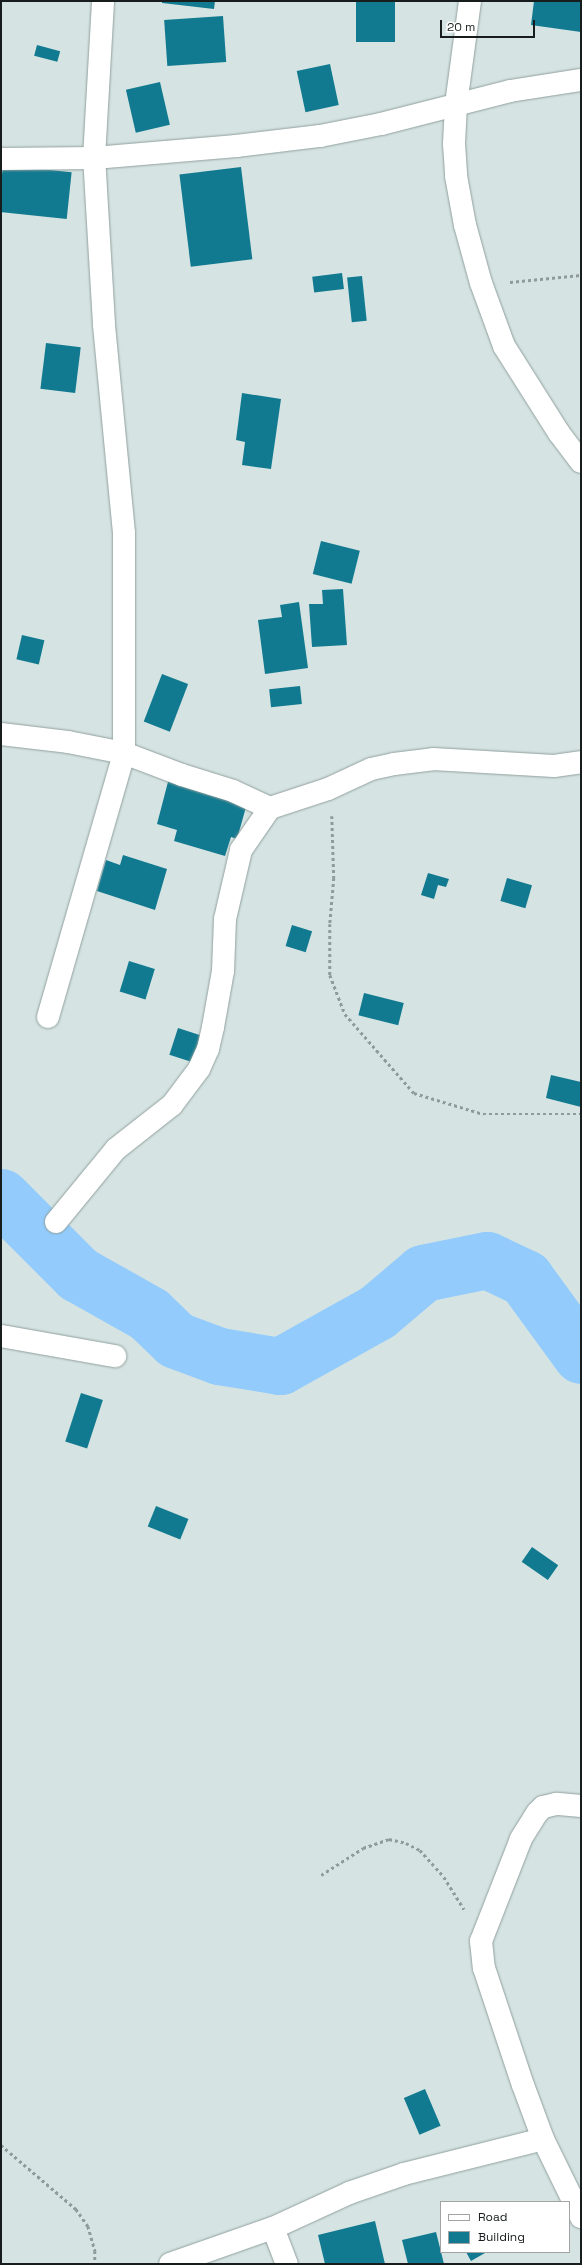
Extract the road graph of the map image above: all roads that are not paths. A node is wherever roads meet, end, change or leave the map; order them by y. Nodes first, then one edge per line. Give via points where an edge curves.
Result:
1 (103, 1) edge
2 (470, 1) edge
3 (581, 80) edge
4 (456, 105) junction
5 (94, 158) junction
6 (1, 159) edge
7 (581, 462) edge
8 (1, 734) edge
9 (124, 752) junction
10 (581, 762) edge
11 (270, 808) junction
12 (48, 1017) dead end
13 (56, 1222) dead end
14 (1, 1336) edge
15 (115, 1356) dead end
16 (581, 1806) edge
17 (543, 2139) junction
18 (581, 2217) edge
19 (273, 2228) junction
20 (170, 2264) edge
21 (286, 2264) edge

1 - 5 street
2 - 4 street
3 - 4 street via 510,91
4 - 5 street via 320,136
4 - 7 street via 456,176 465,225 481,283 504,346 559,433
5 - 6 street
5 - 9 street via 104,324 124,532
8 - 9 street
9 - 11 street via 182,775 233,791
9 - 12 street
10 - 11 street via 554,766 432,759 371,769 328,789
11 - 13 street via 241,850 224,919 223,972 213,1027 208,1049 198,1069 172,1105 116,1149
14 - 15 street
16 - 17 street via 556,1804 543,1807 536,1813 521,1839 480,1941 484,1968
17 - 18 street
17 - 19 street via 404,2174 349,2193
19 - 20 street
19 - 21 street

